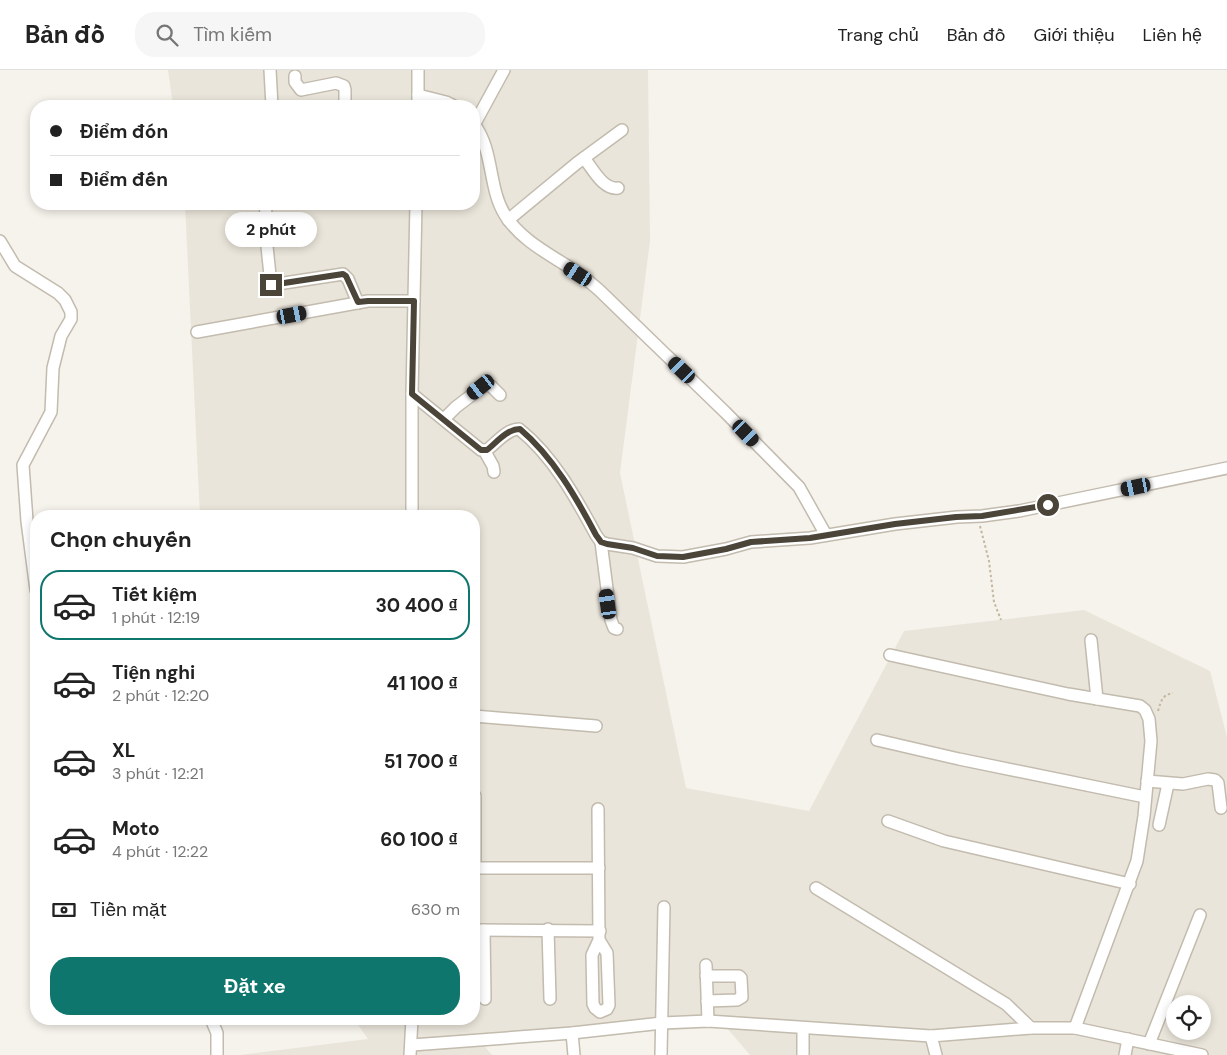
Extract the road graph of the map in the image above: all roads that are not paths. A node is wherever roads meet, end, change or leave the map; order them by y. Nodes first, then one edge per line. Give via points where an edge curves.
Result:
1 (270, 70) edge
2 (418, 70) edge
3 (504, 70) edge
4 (295, 76) dead end
5 (272, 100) edge
6 (344, 100) edge
7 (418, 100) edge
8 (480, 113) edge
9 (622, 130) dead end
10 (480, 134) edge
11 (584, 158) junction
12 (618, 188) dead end
13 (266, 210) edge
14 (416, 210) edge
15 (508, 220) junction
16 (0, 241) edge
17 (414, 301) junction
18 (358, 302) junction
19 (197, 332) dead end
20 (412, 394) junction
21 (500, 396) dead end
22 (444, 419) junction
23 (484, 450) junction
24 (1227, 468) edge
25 (494, 472) dead end
26 (412, 510) edge
27 (826, 535) junction
28 (601, 542) junction
29 (30, 544) edge
30 (617, 629) dead end
31 (1091, 640) dead end
32 (890, 655) dead end
33 (1097, 699) junction
34 (480, 716) edge
35 (596, 726) dead end
36 (877, 740) dead end
37 (1147, 781) junction
38 (1168, 784) junction
39 (1146, 797) junction
40 (1221, 808) dead end
41 (598, 809) dead end
42 (888, 821) dead end
43 (1159, 825) dead end
44 (480, 868) edge
45 (599, 868) junction
46 (1130, 884) junction
47 (816, 888) dead end
48 (664, 907) dead end
49 (1200, 915) dead end
50 (548, 929) junction
51 (480, 930) edge
52 (599, 936) junction
53 (480, 942) edge
54 (485, 999) dead end
55 (550, 999) dead end
56 (707, 1001) junction
57 (708, 1022) junction
58 (662, 1023) junction
59 (214, 1025) edge
60 (412, 1025) edge
61 (803, 1028) junction
62 (1031, 1028) junction
63 (1075, 1028) junction
64 (572, 1033) junction
65 (931, 1036) junction
66 (1128, 1039) junction
67 (1149, 1044) junction
68 (411, 1050) edge
69 (217, 1055) edge
70 (574, 1055) edge
71 (661, 1055) edge
72 (803, 1055) edge
73 (936, 1055) edge
74 (1125, 1055) edge
75 (1202, 1055) edge

1 - 5 street
2 - 7 street
3 - 8 street
4 - 6 street via 302,90 340,84 345,90
9 - 11 street
10 - 15 street via 498,201
11 - 12 street via 606,186
11 - 15 street
13 - 18 street via 271,285 343,274
14 - 17 street
15 - 27 street via 553,258 599,290 725,412 799,487
16 - 29 street via 15,266 58,293 71,312 53,368 51,412 23,465
17 - 18 street
17 - 20 street
18 - 19 street
20 - 22 street
20 - 26 street
21 - 22 street via 491,386 485,385
22 - 23 street
23 - 25 street
23 - 28 street via 513,430 520,429 563,479
24 - 27 street via 1063,502
27 - 28 street via 751,542 683,557 657,556
28 - 30 street via 610,620
31 - 33 street
32 - 33 street
33 - 37 street via 1140,706 1145,710 1151,741
34 - 35 street
36 - 39 street
37 - 38 street
37 - 39 street
38 - 40 street via 1215,780
38 - 43 street
39 - 46 street via 1137,861
41 - 45 street
42 - 46 street via 944,841
44 - 45 street
45 - 52 street
46 - 63 street
47 - 62 street via 1006,1004
48 - 58 street
49 - 67 street
50 - 51 street
50 - 52 street
50 - 55 street
52 - 52 street via 592,955 594,1008 600,1012 609,1004 607,953
53 - 54 street
56 - 56 street via 742,997 741,978 706,970
56 - 57 street
57 - 58 street
57 - 61 street
58 - 64 street
58 - 71 street
59 - 69 street
60 - 68 street
61 - 65 street
61 - 72 street
62 - 63 street
62 - 65 street
63 - 66 street
64 - 68 street
64 - 70 street
65 - 73 street
66 - 67 street
66 - 74 street
67 - 75 street

